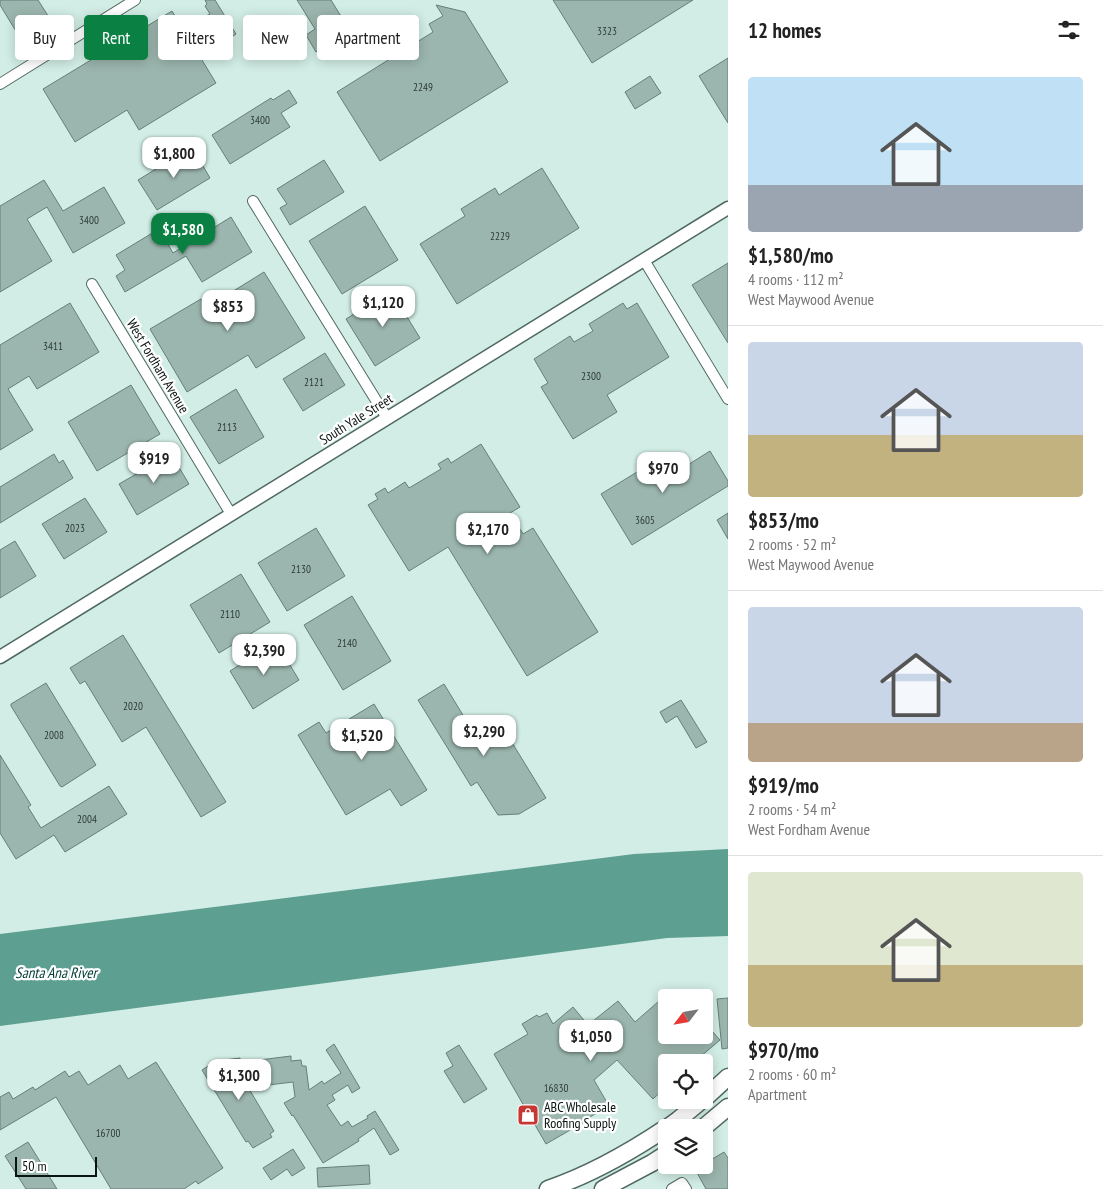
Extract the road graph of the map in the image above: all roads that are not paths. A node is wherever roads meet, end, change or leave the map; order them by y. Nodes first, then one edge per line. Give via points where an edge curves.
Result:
1 (135, 0) edge
2 (0, 84) edge
3 (253, 202) dead end
4 (728, 208) edge
5 (644, 260) junction
6 (92, 284) dead end
7 (728, 399) edge
8 (387, 418) junction
9 (231, 514) junction
10 (0, 656) edge
11 (728, 1077) edge
12 (713, 1090) edge
13 (728, 1107) edge
14 (691, 1109) edge
15 (679, 1119) edge
16 (713, 1120) edge
17 (658, 1133) edge
18 (658, 1159) edge
19 (684, 1186) edge
20 (548, 1189) edge
21 (602, 1189) edge
22 (672, 1189) edge

1 - 2 street
3 - 8 street
4 - 5 street, South Yale Street
5 - 7 street
5 - 8 street, South Yale Street
6 - 9 street, West Fordham Avenue
8 - 9 street, South Yale Street
9 - 10 street, South Yale Street
11 - 12 main road
13 - 16 main road
14 - 15 main road
17 - 20 main road via 597,1168
18 - 21 main road
19 - 22 street

